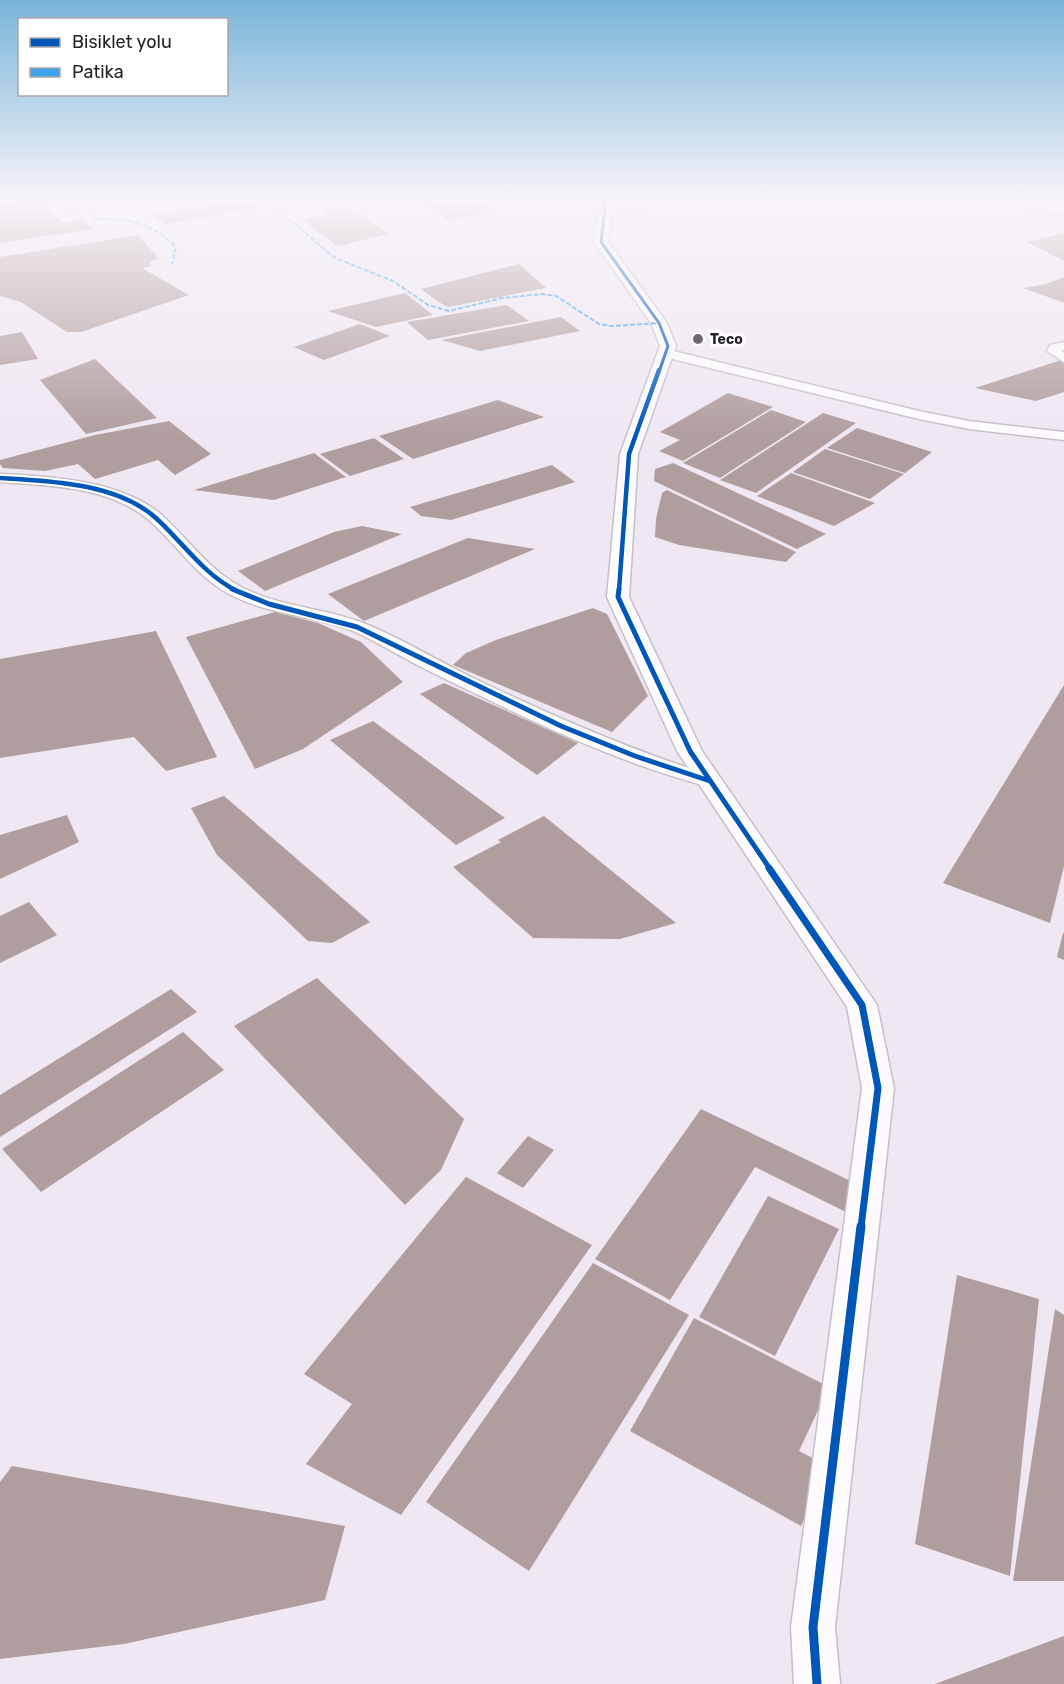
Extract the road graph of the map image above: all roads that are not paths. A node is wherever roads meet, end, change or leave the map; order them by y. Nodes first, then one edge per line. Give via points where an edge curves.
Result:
1 (627, 279) edge
2 (1064, 346) edge
3 (665, 353) junction
4 (1064, 358) edge
5 (1064, 436) edge
6 (0, 478) edge
7 (710, 781) junction
8 (817, 1684) edge

1 - 3 street via 659,323 668,346
2 - 4 street via 1053,351
3 - 5 street via 919,415
3 - 7 street via 629,454 618,597 690,751
6 - 7 street via 119,496 143,507 238,593 356,627 603,745
7 - 8 street via 862,1005 879,1088 813,1627

